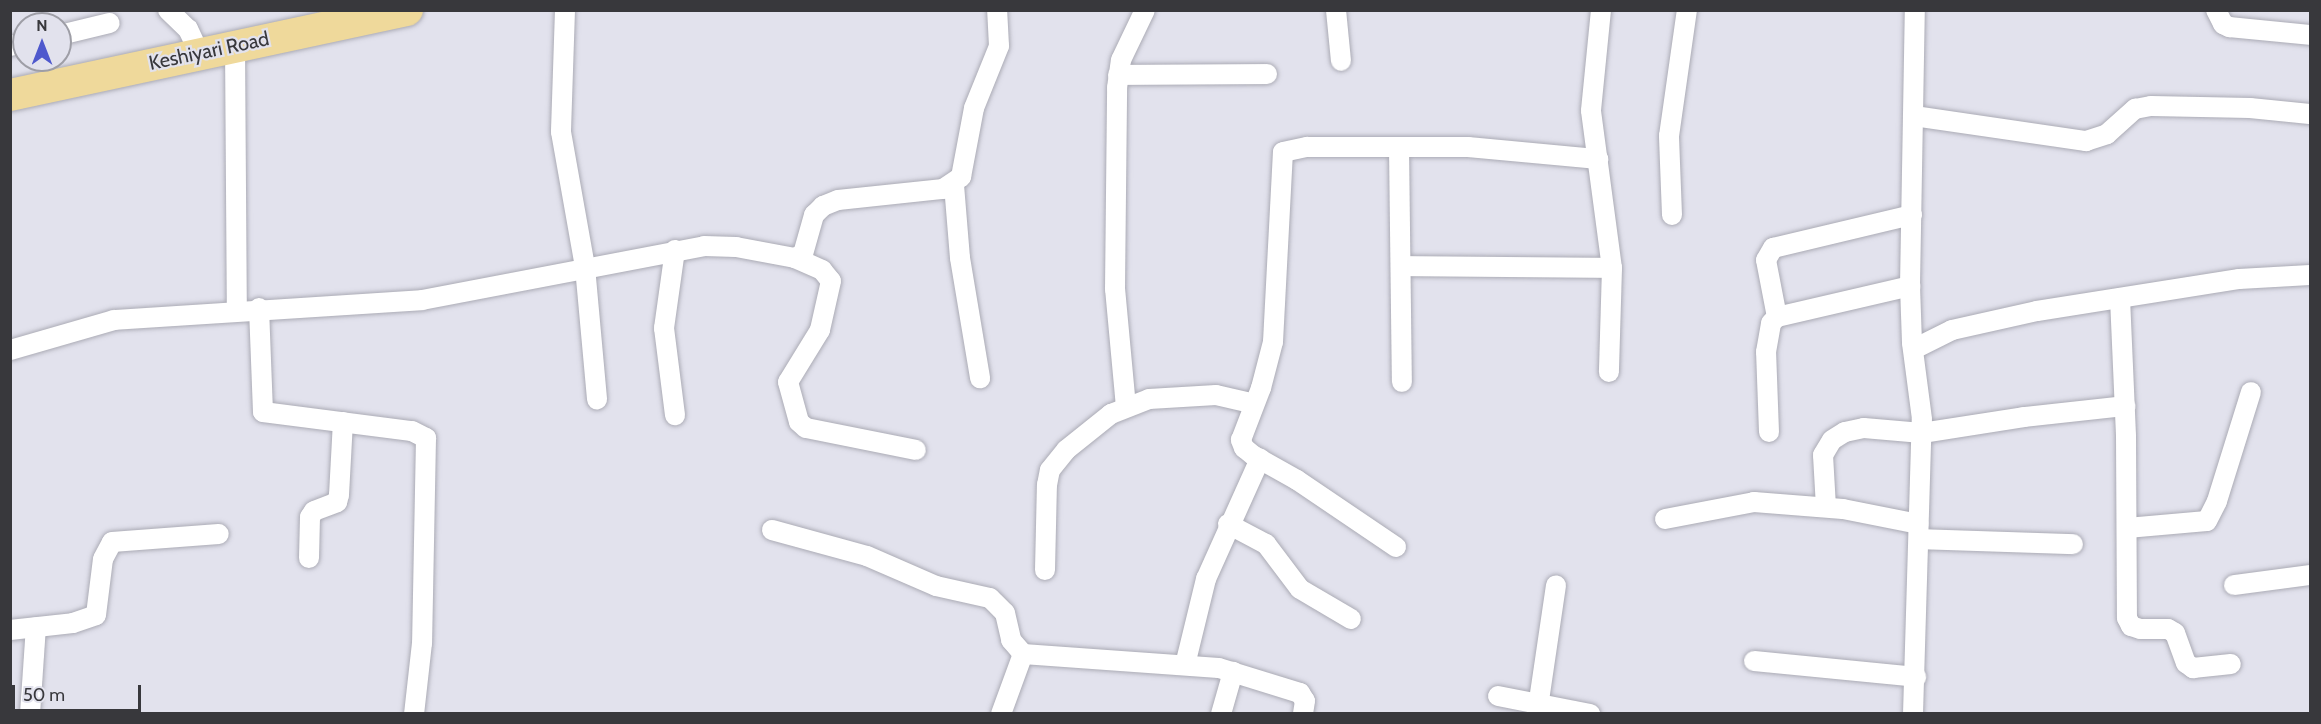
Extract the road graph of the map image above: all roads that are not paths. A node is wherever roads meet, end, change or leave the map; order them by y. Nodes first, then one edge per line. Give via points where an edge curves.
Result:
1 (168, 10) edge
2 (407, 10) edge
3 (565, 10) edge
4 (997, 10) edge
5 (1145, 10) edge
6 (1335, 10) edge
7 (1601, 10) edge
8 (1687, 10) edge
9 (1915, 10) edge
10 (2216, 10) edge
11 (110, 23) dead end
12 (72, 32) edge
13 (2310, 34) edge
14 (235, 45) junction
15 (199, 53) junction
16 (1341, 61) dead end
17 (1267, 74) dead end
18 (1118, 75) junction
19 (10, 95) edge
20 (2310, 114) edge
21 (1914, 116) junction
22 (1399, 147) junction
23 (1598, 159) junction
24 (954, 185) junction
25 (1672, 215) dead end
26 (1912, 215) junction
27 (675, 250) junction
28 (795, 258) junction
29 (1401, 266) junction
30 (585, 267) junction
31 (1612, 268) junction
32 (2310, 275) edge
33 (1910, 286) junction
34 (2120, 298) junction
35 (259, 308) junction
36 (237, 310) junction
37 (1777, 317) junction
38 (1914, 349) junction
39 (10, 350) edge
40 (1609, 372) dead end
41 (980, 378) dead end
42 (1402, 381) dead end
43 (2251, 392) dead end
44 (597, 399) dead end
45 (1254, 404) junction
46 (2125, 406) junction
47 (1126, 407) junction
48 (675, 415) dead end
49 (343, 422) junction
50 (1769, 432) dead end
51 (1922, 433) junction
52 (916, 450) dead end
53 (1260, 459) junction
54 (1826, 507) junction
55 (1665, 519) dead end
56 (1228, 524) junction
57 (2127, 528) junction
58 (772, 530) dead end
59 (1919, 532) junction
60 (219, 534) dead end
61 (2073, 544) dead end
62 (1396, 547) dead end
63 (309, 558) dead end
64 (1045, 570) dead end
65 (2310, 575) edge
66 (1556, 585) dead end
67 (2234, 585) dead end
68 (1351, 618) dead end
69 (36, 627) junction
70 (10, 630) edge
71 (1023, 654) junction
72 (1754, 661) dead end
73 (2232, 664) dead end
74 (1185, 665) junction
75 (1233, 672) junction
76 (1916, 677) junction
77 (1498, 696) dead end
78 (1538, 709) edge
79 (30, 714) edge
80 (414, 714) edge
81 (1001, 714) edge
82 (1221, 714) edge
83 (1303, 714) edge
84 (1590, 714) edge
85 (1913, 714) edge

1 - 15 street via 188,29
2 - 14 main road, Keshiyari Road
3 - 30 street via 561,132
4 - 24 street via 999,46 974,108 961,177
5 - 18 street via 1128,42
6 - 16 street
7 - 23 street via 1591,111
8 - 25 street via 1669,136
9 - 21 street
10 - 13 street via 2229,27
11 - 12 street
14 - 15 main road, Keshiyari Road
14 - 36 street
15 - 19 main road, Keshiyari Road
17 - 18 street
18 - 47 street via 1115,289
20 - 21 street via 2151,106 2135,109 2107,134 2086,141
21 - 26 street
22 - 23 street via 1511,148
22 - 29 street
22 - 45 street via 1307,147 1282,152 1275,321 1270,357
23 - 31 street
24 - 28 street via 838,200 823,206 814,215 803,254
24 - 41 street via 960,258
26 - 33 street
26 - 37 street via 1773,248 1766,260
27 - 28 street via 736,247
27 - 30 street
27 - 48 street via 663,328
28 - 52 street via 822,270 831,281 820,330 788,382 799,422 806,428
29 - 31 street
29 - 42 street
30 - 35 street via 422,300
30 - 44 street
31 - 40 street
32 - 34 street via 2239,279
33 - 37 street
33 - 38 street
34 - 38 street via 1981,322
34 - 46 street
35 - 36 street
35 - 49 street via 263,412
36 - 39 street via 114,320
37 - 50 street via 1767,332
38 - 51 street
43 - 57 street via 2217,501 2207,521
45 - 47 street via 1231,397 1196,395 1149,399
45 - 53 street via 1241,440 1244,448
46 - 51 street
46 - 57 street
47 - 64 street via 1065,450 1050,470
49 - 63 street via 339,495 337,502 314,511 310,517
49 - 80 street via 412,431 426,438 422,643
51 - 54 street via 1864,428 1832,440 1823,455
51 - 59 street
53 - 56 street
53 - 62 street
54 - 55 street via 1754,502
54 - 59 street
56 - 68 street via 1266,544 1300,589
56 - 74 street via 1206,579
57 - 73 street via 2127,618 2131,626 2168,628 2175,633 2186,663 2193,668
58 - 71 street via 867,556 936,586 990,598 1005,613 1011,640
59 - 61 street
59 - 76 street
60 - 69 street via 112,542 103,559 96,615 73,623
65 - 67 street
66 - 78 street
69 - 70 street
69 - 79 street
71 - 74 street
71 - 81 street
72 - 76 street
74 - 75 street
75 - 82 street
75 - 83 street via 1300,693 1305,700
76 - 85 street
77 - 78 street
78 - 84 street

